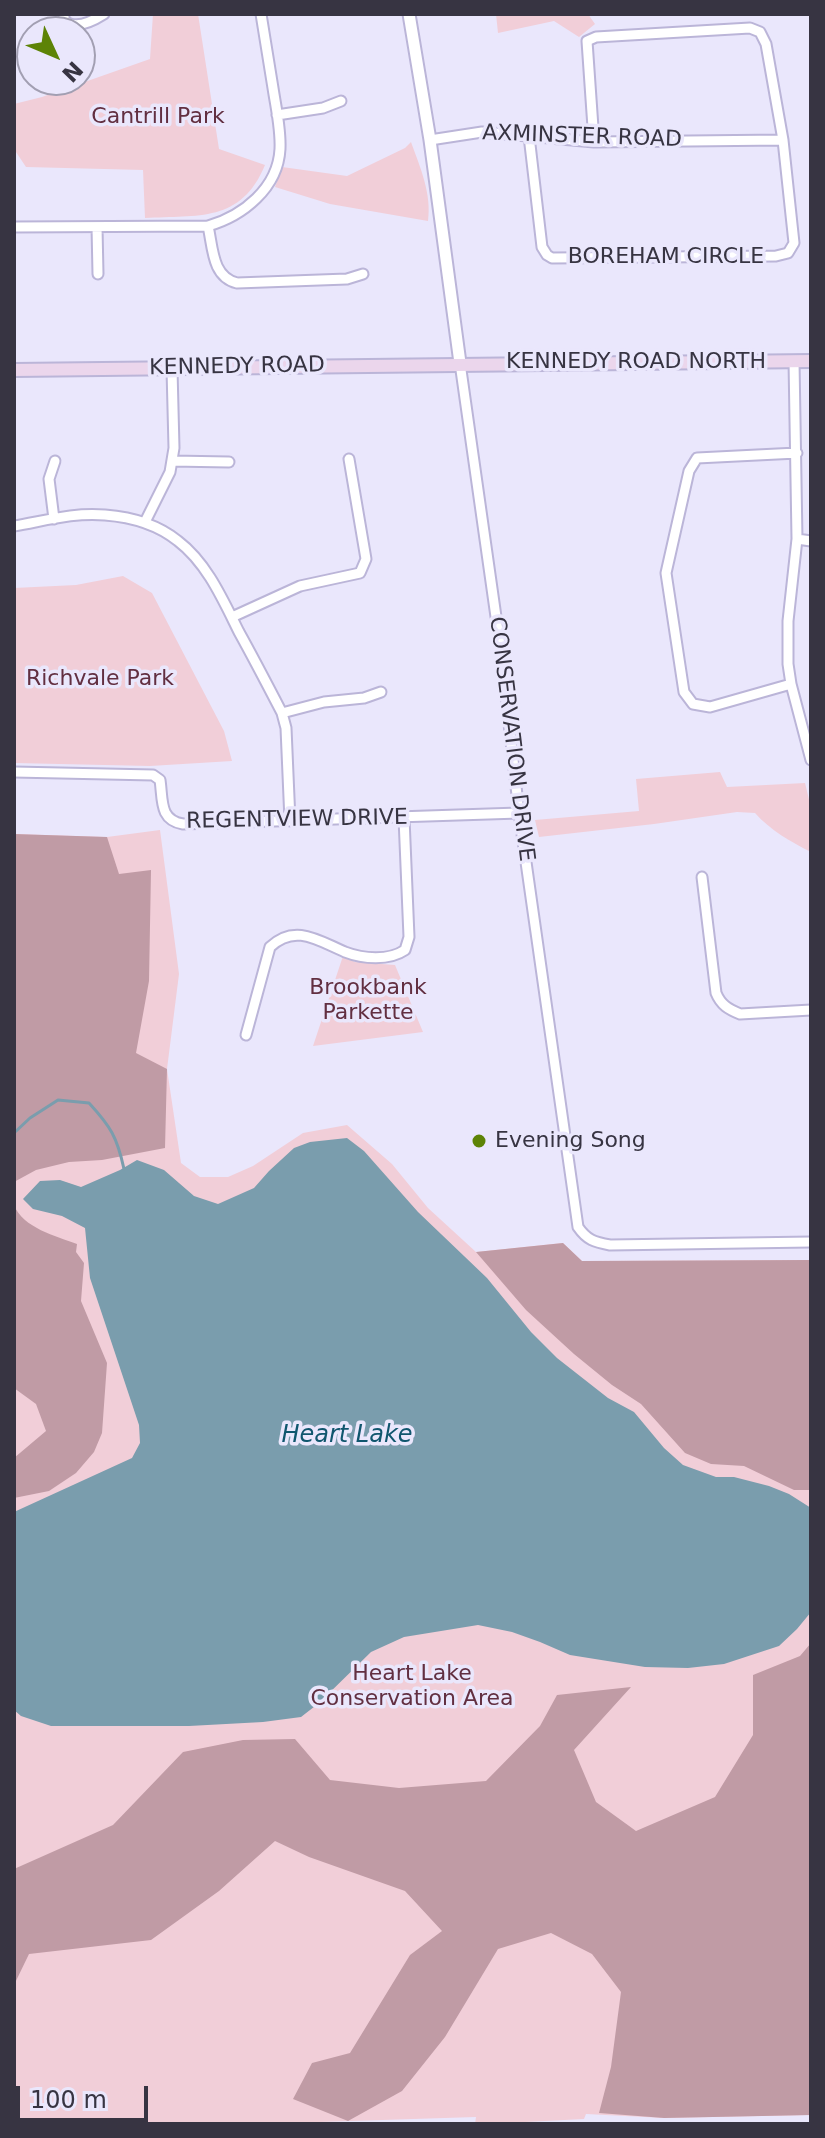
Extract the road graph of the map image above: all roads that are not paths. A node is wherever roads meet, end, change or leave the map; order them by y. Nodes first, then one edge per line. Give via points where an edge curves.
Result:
1 (64, 14) edge
2 (104, 14) edge
3 (261, 14) edge
4 (409, 14) edge
5 (341, 101) dead end
6 (277, 115) junction
7 (529, 136) junction
8 (430, 140) junction
9 (783, 140) junction
10 (594, 142) junction
11 (208, 226) junction
12 (14, 227) edge
13 (97, 227) junction
14 (98, 274) dead end
15 (363, 274) dead end
16 (794, 361) junction
17 (811, 361) edge
18 (460, 363) junction
19 (172, 369) junction
20 (14, 370) edge
21 (797, 453) junction
22 (349, 459) dead end
23 (55, 461) dead end
24 (172, 461) junction
25 (229, 462) dead end
26 (54, 519) junction
27 (145, 522) junction
28 (14, 526) edge
29 (797, 539) junction
30 (811, 541) edge
31 (232, 617) junction
32 (791, 684) junction
33 (381, 692) dead end
34 (282, 713) junction
35 (811, 760) edge
36 (14, 772) edge
37 (519, 813) junction
38 (404, 818) junction
39 (290, 821) junction
40 (702, 877) dead end
41 (811, 1010) edge
42 (246, 1035) dead end
43 (811, 1242) edge

1 - 2 street via 64,20 75,26
3 - 6 street
4 - 8 street, CONSERVATION DRIVE
5 - 6 street
6 - 11 street via 280,152 265,189 246,208
7 - 8 street, AXMINSTER ROAD via 482,132
7 - 9 street, BOREHAM CIRCLE via 542,247 552,258 788,253 794,243
7 - 10 street, AXMINSTER ROAD
8 - 18 street, CONSERVATION DRIVE
9 - 10 street, AXMINSTER ROAD
9 - 10 street, BOREHAM CIRCLE via 766,44 760,32 750,28 587,41
11 - 13 street
11 - 15 street via 217,268 228,281 347,279
12 - 13 street
13 - 14 street
16 - 17 main road, KENNEDY ROAD NORTH
16 - 18 main road, KENNEDY ROAD NORTH
16 - 21 street
18 - 19 main road, KENNEDY ROAD
18 - 37 street, CONSERVATION DRIVE
19 - 20 main road, KENNEDY ROAD
19 - 24 street
21 - 29 street
21 - 32 street via 697,458 689,471 666,573 684,692 693,704 710,707
22 - 31 street via 366,559 360,573 300,586
23 - 26 street via 49,479
24 - 25 street
24 - 27 street
26 - 27 street via 102,514
26 - 28 street
27 - 31 street via 193,554
29 - 30 street
29 - 32 street via 788,621
31 - 34 street
32 - 35 street
33 - 34 street
34 - 39 street
36 - 39 street, REGENTVIEW DRIVE via 153,775 160,780 166,816 183,824
37 - 38 street, REGENTVIEW DRIVE
37 - 43 street, CONSERVATION DRIVE via 578,1227 586,1238 610,1245
38 - 39 street, REGENTVIEW DRIVE
38 - 42 street via 409,937 405,950 379,957 346,952 314,937 280,939 270,947
40 - 41 street via 720,1002 740,1014

